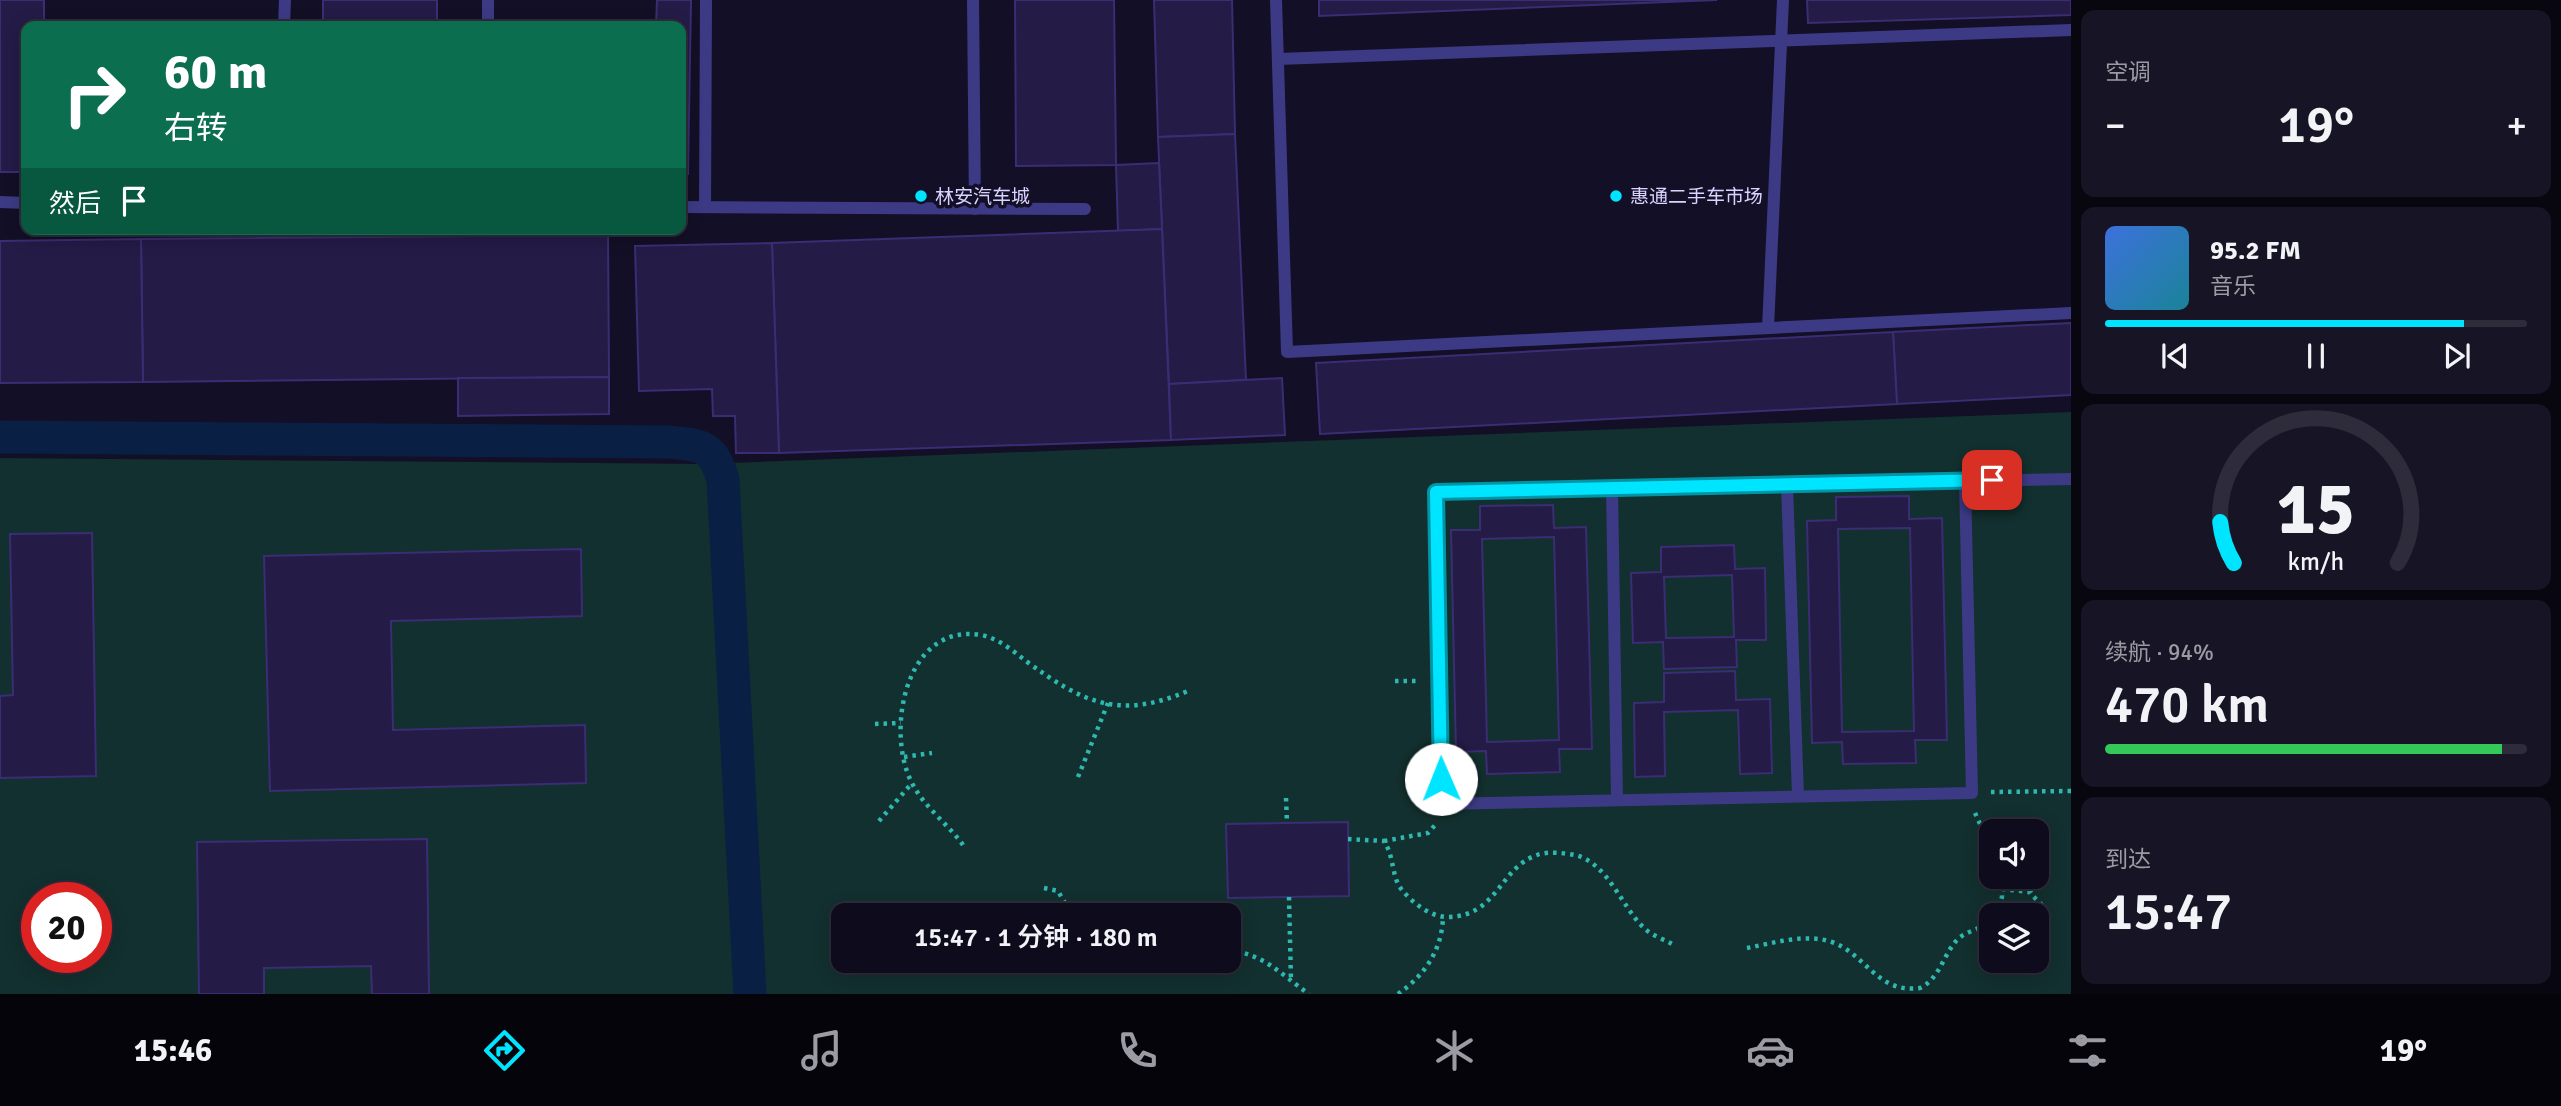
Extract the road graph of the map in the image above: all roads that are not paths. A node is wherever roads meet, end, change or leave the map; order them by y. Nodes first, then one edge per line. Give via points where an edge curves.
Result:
1 (285, 0) edge
2 (488, 0) edge
3 (706, 0) edge
4 (973, 0) edge
5 (1276, 0) edge
6 (1783, 0) edge
7 (285, 21) edge
8 (488, 21) edge
9 (2071, 30) edge
10 (1781, 40) junction
11 (1278, 59) junction
12 (0, 202) edge
13 (21, 203) edge
14 (686, 206) edge
15 (705, 207) junction
16 (975, 209) junction
17 (1086, 209) dead end
18 (2071, 313) edge
19 (1768, 328) junction
20 (2071, 479) edge
21 (1965, 481) junction
22 (1787, 485) junction
23 (1612, 488) junction
24 (1798, 796) junction
25 (1617, 800) junction

1 - 7 lane
2 - 8 lane
3 - 15 lane
4 - 16 lane
5 - 11 lane
6 - 10 lane
9 - 10 lane
10 - 11 lane
10 - 19 lane
11 - 19 lane via 1287,352
12 - 13 lane
14 - 15 lane
15 - 16 lane
16 - 17 lane
18 - 19 lane
20 - 21 lane
21 - 22 lane
21 - 24 lane via 1972,793
22 - 23 lane
22 - 24 lane
23 - 25 lane
23 - 25 lane via 1436,492 1442,804
24 - 25 lane

